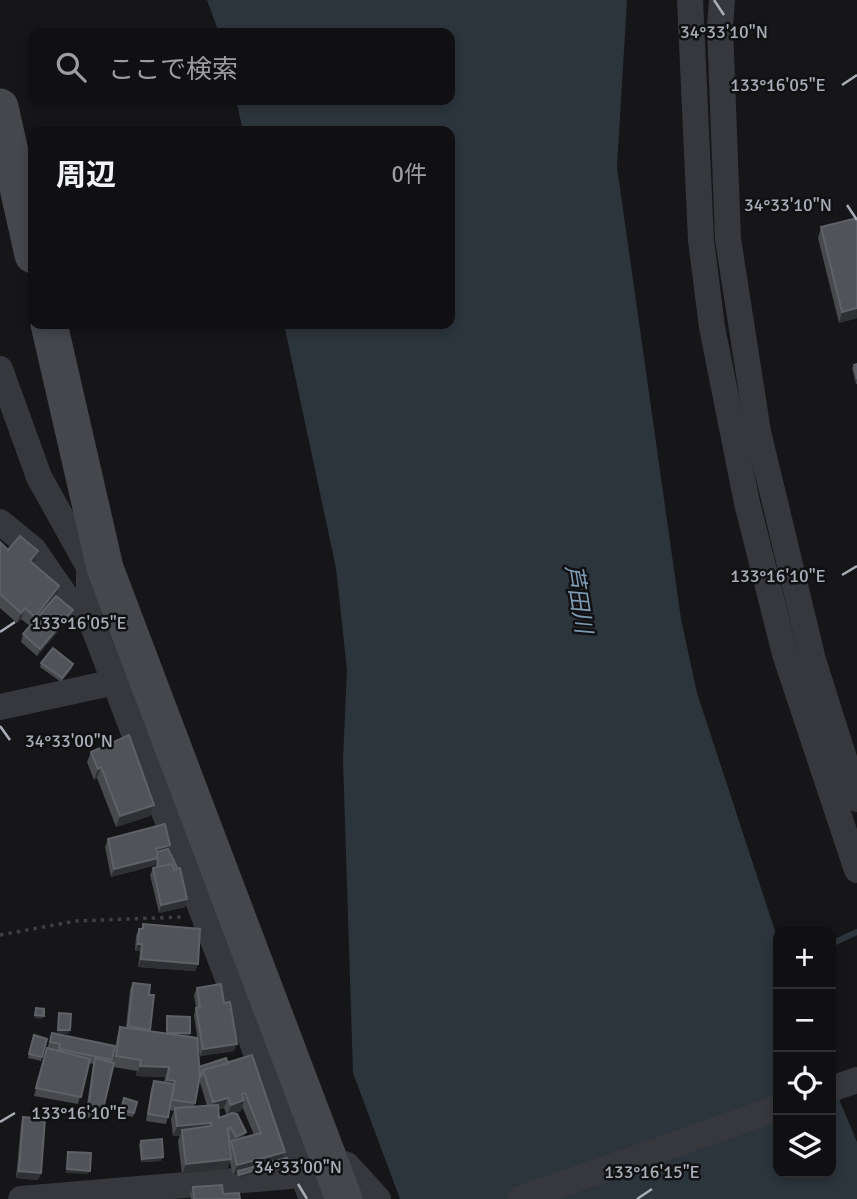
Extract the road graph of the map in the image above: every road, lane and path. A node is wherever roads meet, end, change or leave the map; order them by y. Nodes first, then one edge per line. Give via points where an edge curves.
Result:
1 (690, 0) edge
2 (722, 0) edge
3 (0, 107) edge
4 (28, 233) edge
5 (50, 329) edge
6 (0, 369) edge
7 (0, 522) edge
8 (97, 567) junction
9 (89, 615) junction
10 (115, 682) junction
11 (0, 707) edge
12 (857, 799) edge
13 (857, 870) edge
14 (204, 917) junction
15 (0, 935) edge
16 (857, 1080) edge
17 (836, 1087) edge
18 (773, 1110) edge
19 (314, 1178) edge
20 (21, 1199) edge
21 (323, 1199) edge
22 (344, 1199) edge
23 (378, 1199) edge
24 (520, 1199) edge

1 - 13 street via 701,240 712,327 747,503 785,654
2 - 12 street via 728,239 758,432 813,660
3 - 4 street
5 - 8 street
6 - 8 street via 39,477
7 - 9 street via 33,549 76,611
8 - 9 street
8 - 19 street
9 - 10 street
10 - 11 street
10 - 14 street
14 - 15 path via 76,921
14 - 19 street
16 - 17 street
18 - 24 street
19 - 20 street
19 - 21 street via 319,1167 317,1185
19 - 22 street
19 - 23 street via 347,1165

